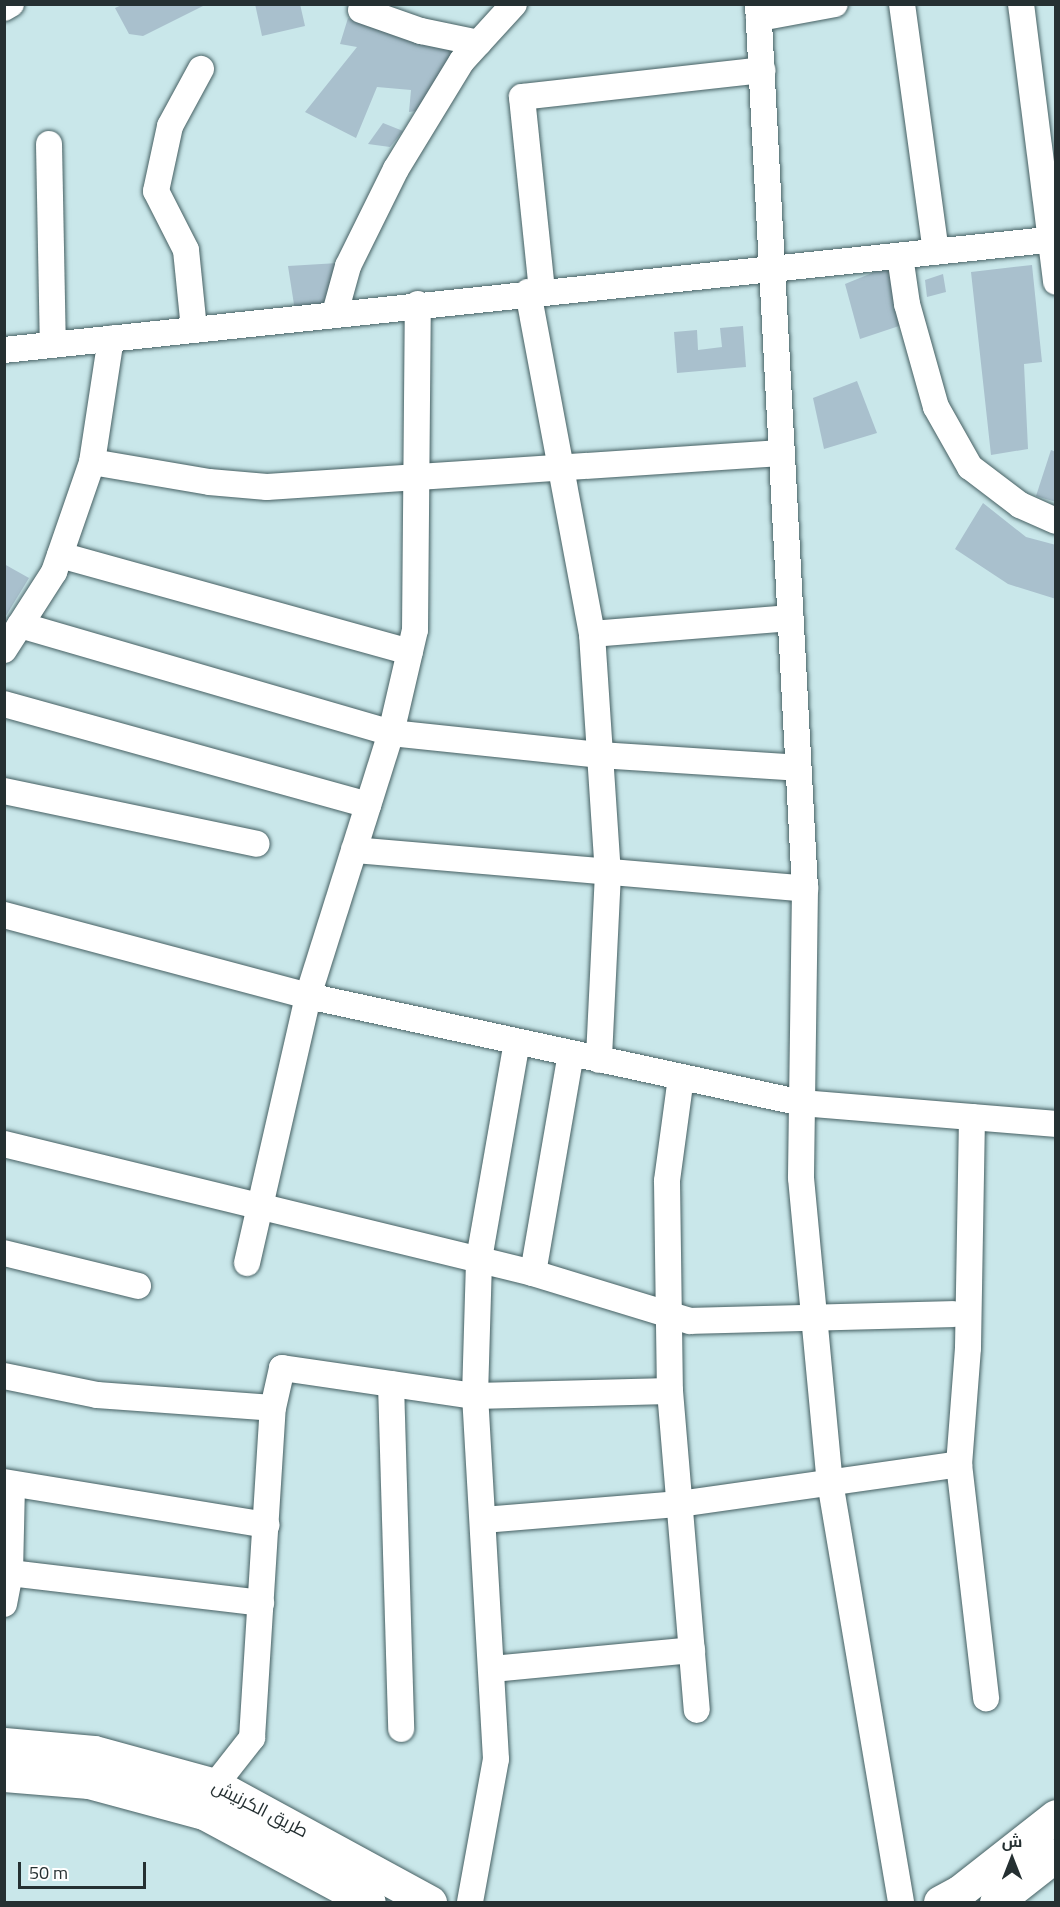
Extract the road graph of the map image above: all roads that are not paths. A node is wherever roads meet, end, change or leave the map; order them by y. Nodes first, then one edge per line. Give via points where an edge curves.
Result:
1 (11, 4) edge
2 (514, 4) edge
3 (835, 4) edge
4 (902, 4) edge
5 (1021, 4) edge
6 (4, 8) edge
7 (361, 10) dead end
8 (758, 11) edge
9 (479, 43) junction
10 (201, 69) dead end
11 (762, 70) junction
12 (49, 144) dead end
13 (1054, 239) edge
14 (936, 252) junction
15 (900, 256) junction
16 (771, 270) junction
17 (1056, 282) edge
18 (535, 291) junction
19 (418, 304) junction
20 (335, 313) junction
21 (194, 329) junction
22 (111, 338) junction
23 (53, 344) junction
24 (4, 350) edge
25 (781, 453) junction
26 (92, 462) junction
27 (561, 467) junction
28 (418, 477) junction
29 (1056, 521) edge
30 (60, 555) junction
31 (790, 618) junction
32 (20, 625) junction
33 (592, 634) junction
34 (4, 650) edge
35 (410, 652) junction
36 (4, 704) edge
37 (391, 733) junction
38 (599, 755) junction
39 (798, 768) junction
40 (4, 791) edge
41 (368, 806) junction
42 (257, 844) dead end
43 (354, 850) junction
44 (608, 873) junction
45 (805, 889) junction
46 (4, 915) edge
47 (308, 996) junction
48 (517, 1042) junction
49 (571, 1054) junction
50 (599, 1060) junction
51 (681, 1077) junction
52 (802, 1102) junction
53 (972, 1117) junction
54 (1056, 1124) edge
55 (4, 1144) edge
56 (260, 1204) junction
57 (4, 1253) edge
58 (479, 1259) junction
59 (247, 1263) dead end
60 (533, 1273) junction
61 (138, 1286) dead end
62 (671, 1314) junction
63 (953, 1314) dead end
64 (814, 1319) junction
65 (4, 1376) edge
66 (391, 1384) junction
67 (670, 1391) junction
68 (476, 1396) junction
69 (273, 1408) junction
70 (959, 1464) junction
71 (830, 1482) junction
72 (8, 1483) edge
73 (679, 1504) junction
74 (484, 1520) junction
75 (266, 1525) junction
76 (10, 1573) junction
77 (261, 1603) junction
78 (4, 1604) edge
79 (692, 1650) junction
80 (492, 1669) junction
81 (986, 1698) dead end
82 (697, 1710) dead end
83 (401, 1729) dead end
84 (4, 1744) edge
85 (4, 1775) edge
86 (215, 1785) junction
87 (1056, 1816) edge
88 (1056, 1855) edge
89 (369, 1902) edge
90 (430, 1902) edge
91 (470, 1902) edge
92 (901, 1902) edge
93 (940, 1902) edge
94 (996, 1902) edge

1 - 6 street
2 - 9 street
3 - 8 street
4 - 14 street
5 - 13 street
7 - 9 street via 421,31
8 - 11 street
9 - 20 street via 462,61 396,169 348,266
10 - 21 street via 170,126 156,191 186,250
11 - 16 street
11 - 18 street via 522,97
12 - 23 street
13 - 14 street
13 - 17 street
14 - 15 street
15 - 16 street
15 - 29 street via 907,304 936,407 970,467 1020,505
16 - 18 street
16 - 25 street
18 - 19 street
18 - 27 street
19 - 20 street
19 - 28 street
20 - 21 street
21 - 22 street
22 - 23 street
22 - 26 street
23 - 24 street
25 - 27 street
25 - 31 street
26 - 28 street via 209,482 267,487
26 - 30 street
27 - 28 street
27 - 33 street
28 - 35 street via 415,630
30 - 32 street via 54,572
30 - 35 street
31 - 33 street
31 - 39 street
32 - 34 street
32 - 37 street
33 - 38 street
35 - 37 street
36 - 41 street
37 - 38 street
37 - 41 street
38 - 39 street
38 - 44 street
39 - 45 street
40 - 42 street
41 - 43 street
43 - 44 street
43 - 47 street
44 - 45 street
44 - 50 street
45 - 52 street
46 - 47 street
47 - 48 street
47 - 56 street
48 - 49 street
48 - 58 street
49 - 50 street
49 - 60 street
50 - 51 street
51 - 52 street
51 - 62 street via 667,1181
52 - 53 street
52 - 64 street via 801,1178
53 - 54 street
53 - 70 street via 968,1348
55 - 56 street
56 - 58 street
56 - 59 street
57 - 61 street
58 - 60 street
58 - 68 street
60 - 62 street
62 - 64 street via 690,1321
62 - 67 street
63 - 64 street
64 - 71 street
65 - 69 street via 97,1395
66 - 68 street
66 - 69 street via 282,1368
66 - 83 street
67 - 68 street
67 - 73 street
68 - 74 street
69 - 75 street
70 - 71 street
70 - 81 street
71 - 73 street
71 - 92 street
72 - 75 street
72 - 76 street
73 - 74 street
73 - 79 street
74 - 80 street
75 - 77 street
76 - 77 street
76 - 78 street
77 - 86 street via 252,1738
79 - 80 street
79 - 82 street
80 - 91 street via 496,1759
84 - 86 main road, طريق الكرنيش via 94,1752
85 - 89 main road, طريق الكرنيش via 89,1782 204,1814
86 - 90 main road, طريق الكرنيش
87 - 93 main road via 959,1892
88 - 94 main road

